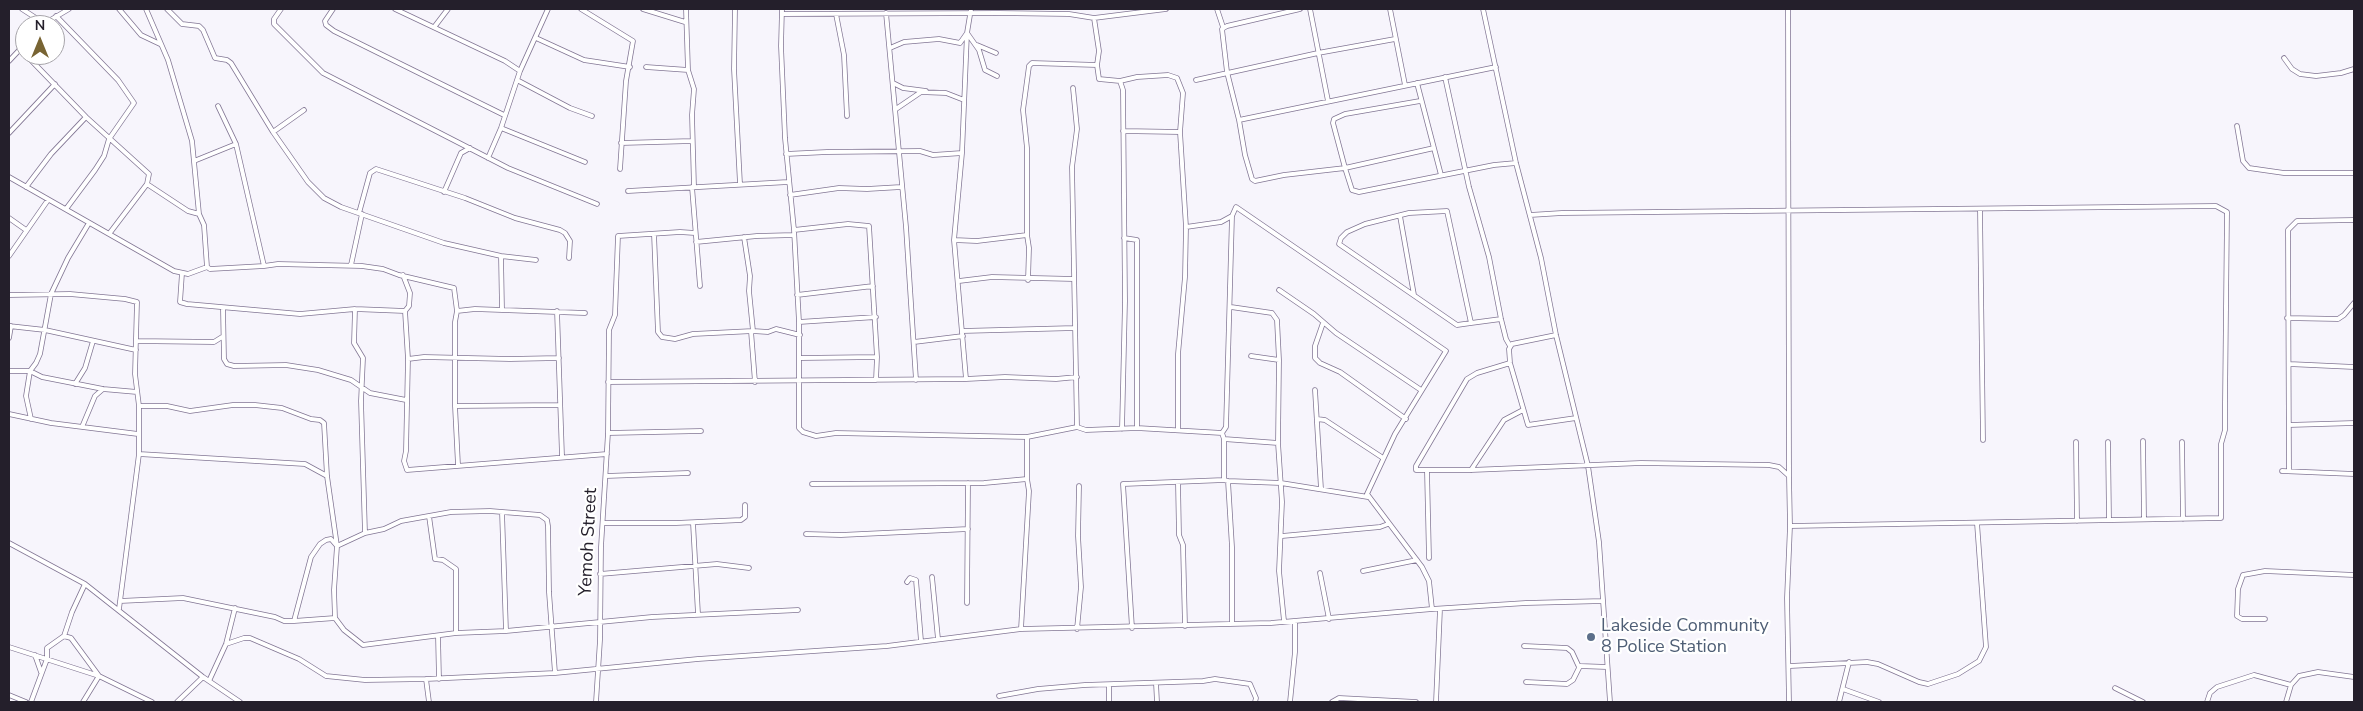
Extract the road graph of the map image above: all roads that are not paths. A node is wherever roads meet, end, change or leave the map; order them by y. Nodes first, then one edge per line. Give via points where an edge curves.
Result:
1 (69, 9) edge
2 (119, 9) edge
3 (146, 9) edge
4 (166, 9) edge
5 (281, 9) edge
6 (333, 9) edge
7 (395, 9) edge
8 (448, 9) edge
9 (548, 9) edge
10 (581, 9) edge
11 (643, 9) edge
12 (686, 9) edge
13 (735, 9) edge
14 (782, 9) edge
15 (1166, 9) edge
16 (1217, 9) edge
17 (1300, 9) edge
18 (1310, 9) edge
19 (1390, 9) edge
20 (1483, 9) edge
21 (1788, 9) edge
22 (924, 11) edge
23 (971, 11) edge
24 (886, 13) junction
25 (782, 14) junction
26 (836, 14) junction
27 (58, 15) edge
28 (1094, 18) junction
29 (685, 22) junction
30 (65, 25) edge
31 (435, 26) junction
32 (1223, 27) junction
33 (967, 33) junction
34 (536, 38) junction
35 (1395, 39) junction
36 (160, 44) junction
37 (976, 44) junction
38 (890, 48) junction
39 (996, 53) dead end
40 (1318, 53) junction
41 (2284, 58) dead end
42 (1097, 64) junction
43 (35, 65) edge
44 (630, 67) junction
45 (646, 67) dead end
46 (1496, 68) junction
47 (2354, 69) edge
48 (688, 70) junction
49 (520, 71) junction
50 (1227, 72) junction
51 (996, 76) dead end
52 (1445, 77) junction
53 (517, 80) junction
54 (1196, 80) dead end
55 (1120, 81) junction
56 (893, 82) junction
57 (1417, 83) junction
58 (55, 84) junction
59 (1405, 85) junction
60 (1073, 88) dead end
61 (927, 92) junction
62 (964, 100) junction
63 (1420, 100) junction
64 (1328, 101) junction
65 (218, 106) dead end
66 (896, 109) junction
67 (304, 110) dead end
68 (504, 115) junction
69 (592, 116) dead end
70 (847, 116) dead end
71 (86, 117) junction
72 (1240, 120) junction
73 (2237, 126) dead end
74 (501, 128) junction
75 (1123, 131) junction
76 (273, 132) junction
77 (1180, 132) junction
78 (9, 133) edge
79 (109, 139) junction
80 (692, 141) junction
81 (621, 143) junction
82 (236, 144) junction
83 (470, 148) junction
84 (1434, 148) junction
85 (898, 152) junction
86 (962, 153) junction
87 (786, 154) junction
88 (488, 158) junction
89 (194, 161) junction
90 (585, 162) dead end
91 (1516, 162) junction
92 (1345, 168) junction
93 (620, 169) dead end
94 (1467, 170) junction
95 (2354, 173) edge
96 (1441, 175) junction
97 (9, 177) edge
98 (788, 182) junction
99 (147, 184) junction
100 (740, 184) junction
101 (901, 186) junction
102 (693, 187) junction
103 (26, 188) junction
104 (628, 191) dead end
105 (444, 192) junction
106 (790, 194) junction
107 (48, 200) junction
108 (597, 204) dead end
109 (66, 209) junction
110 (1980, 209) junction
111 (1789, 210) junction
112 (200, 214) junction
113 (361, 214) junction
114 (1530, 215) junction
115 (1232, 216) junction
116 (1400, 216) junction
117 (9, 218) edge
118 (2354, 220) edge
119 (89, 223) junction
120 (1186, 227) junction
121 (26, 230) junction
122 (695, 233) junction
123 (794, 233) junction
124 (109, 234) junction
125 (654, 234) junction
126 (1027, 235) junction
127 (744, 237) junction
128 (1124, 238) junction
129 (954, 240) junction
130 (696, 242) junction
131 (9, 256) edge
132 (501, 256) junction
133 (569, 258) dead end
134 (536, 260) dead end
135 (264, 266) junction
136 (350, 266) junction
137 (207, 267) junction
138 (182, 273) junction
139 (403, 275) junction
140 (1074, 279) junction
141 (1028, 280) junction
142 (959, 281) junction
143 (700, 286) dead end
144 (873, 286) junction
145 (1279, 290) dead end
146 (51, 294) junction
147 (9, 295) edge
148 (797, 295) junction
149 (1414, 295) junction
150 (2354, 303) edge
151 (1231, 307) junction
152 (223, 308) junction
153 (355, 309) junction
154 (502, 310) junction
155 (405, 311) junction
156 (457, 311) junction
157 (557, 311) junction
158 (585, 313) dead end
159 (876, 317) junction
160 (2287, 318) junction
161 (1501, 319) junction
162 (800, 322) junction
163 (1323, 323) junction
164 (1471, 323) junction
165 (10, 326) edge
166 (1074, 328) junction
167 (44, 330) junction
168 (962, 330) junction
169 (752, 331) junction
170 (800, 335) junction
171 (1556, 335) junction
172 (963, 336) junction
173 (222, 337) junction
174 (9, 338) edge
175 (93, 340) junction
176 (136, 341) junction
177 (914, 342) junction
178 (1510, 346) junction
179 (136, 350) junction
180 (1251, 356) dead end
181 (456, 357) junction
182 (878, 357) junction
183 (559, 358) junction
184 (801, 358) junction
185 (408, 359) junction
186 (1279, 360) junction
187 (1510, 363) junction
188 (2289, 364) junction
189 (2354, 366) edge
190 (9, 371) edge
191 (30, 371) junction
192 (1077, 377) junction
193 (966, 379) junction
194 (876, 380) junction
195 (916, 380) junction
196 (800, 381) junction
197 (608, 382) junction
198 (755, 382) junction
199 (75, 384) junction
200 (361, 386) junction
201 (103, 389) junction
202 (1315, 390) dead end
203 (1421, 390) junction
204 (137, 392) junction
205 (406, 400) junction
206 (560, 405) junction
207 (139, 406) junction
208 (455, 406) junction
209 (1523, 410) junction
210 (9, 414) edge
211 (1576, 418) junction
212 (31, 419) junction
213 (1406, 419) junction
214 (1317, 420) junction
215 (2354, 423) edge
216 (2289, 425) junction
217 (82, 427) junction
218 (1077, 427) junction
219 (1137, 428) junction
220 (1122, 429) junction
221 (1178, 430) junction
222 (701, 431) dead end
223 (608, 433) junction
224 (1222, 433) junction
225 (138, 434) junction
226 (1027, 437) junction
227 (1224, 440) junction
228 (1983, 440) dead end
229 (2144, 441) dead end
230 (2076, 442) dead end
231 (2108, 442) dead end
232 (2182, 442) dead end
233 (1278, 443) junction
234 (139, 454) junction
235 (607, 454) junction
236 (562, 456) junction
237 (1382, 458) junction
238 (458, 465) junction
239 (1588, 466) junction
240 (1471, 470) junction
241 (1428, 471) junction
242 (2282, 471) dead end
243 (2289, 471) junction
244 (688, 474) dead end
245 (2354, 474) edge
246 (327, 476) junction
247 (606, 476) junction
248 (1789, 476) junction
249 (1027, 480) junction
250 (1226, 481) junction
251 (968, 483) junction
252 (1178, 483) junction
253 (1281, 483) junction
254 (812, 484) dead end
255 (1079, 486) dead end
256 (1321, 489) junction
257 (1368, 497) junction
258 (745, 506) dead end
259 (502, 512) junction
260 (429, 516) junction
261 (2144, 519) junction
262 (2183, 519) junction
263 (2109, 520) junction
264 (2077, 521) junction
265 (603, 523) junction
266 (693, 523) junction
267 (1977, 523) junction
268 (1388, 524) junction
269 (1790, 526) junction
270 (968, 529) junction
271 (364, 533) junction
272 (806, 534) dead end
273 (1282, 536) junction
274 (9, 543) edge
275 (337, 546) junction
276 (1429, 558) dead end
277 (1417, 560) junction
278 (695, 567) junction
279 (750, 568) dead end
280 (1363, 571) dead end
281 (1320, 573) dead end
282 (600, 574) junction
283 (2354, 575) edge
284 (932, 577) dead end
285 (907, 582) dead end
286 (85, 584) junction
287 (120, 601) junction
288 (1603, 601) junction
289 (967, 603) dead end
290 (235, 608) junction
291 (119, 609) junction
292 (1432, 609) junction
293 (1440, 609) junction
294 (798, 610) dead end
295 (698, 614) junction
296 (335, 618) junction
297 (1330, 618) junction
298 (2264, 619) dead end
299 (294, 621) junction
300 (600, 621) junction
301 (1284, 621) junction
302 (1295, 621) junction
303 (1232, 624) junction
304 (1185, 626) junction
305 (552, 627) junction
306 (1132, 628) junction
307 (1021, 629) junction
308 (1077, 629) junction
309 (506, 631) junction
310 (456, 633) junction
311 (64, 636) junction
312 (438, 636) junction
313 (938, 639) junction
314 (921, 641) junction
315 (226, 644) junction
316 (1524, 646) dead end
317 (9, 647) edge
318 (34, 655) junction
319 (47, 659) junction
320 (1849, 662) junction
321 (1790, 666) junction
322 (1579, 667) junction
323 (1607, 667) junction
324 (598, 670) junction
325 (41, 672) junction
326 (555, 673) junction
327 (99, 676) junction
328 (203, 677) junction
329 (2354, 677) edge
330 (426, 679) junction
331 (438, 679) junction
332 (209, 681) junction
333 (1526, 682) dead end
334 (1156, 683) junction
335 (1109, 685) junction
336 (2291, 685) junction
337 (2115, 688) dead end
338 (1843, 689) junction
339 (9, 695) edge
340 (999, 696) dead end
341 (1387, 701) edge
342 (26, 702) edge
343 (31, 702) edge
344 (83, 702) edge
345 (152, 702) edge
346 (177, 702) edge
347 (240, 702) edge
348 (429, 702) edge
349 (596, 702) edge
350 (1110, 702) edge
351 (1157, 702) edge
352 (1255, 702) edge
353 (1290, 702) edge
354 (1332, 702) edge
355 (1416, 702) edge
356 (1436, 702) edge
357 (1610, 702) edge
358 (1789, 702) edge
359 (1839, 702) edge
360 (1879, 702) edge
361 (2143, 702) edge
362 (2207, 702) edge
363 (2286, 702) edge

1 - 27 street
2 - 36 street via 140,34
3 - 36 street
4 - 76 street via 182,24 204,30 216,58 231,63
5 - 83 street via 274,18 274,24 323,73
6 - 68 street via 325,21 334,30
7 - 31 street
8 - 31 street
9 - 34 street
10 - 44 street via 631,38
11 - 29 street
12 - 29 street
13 - 100 street via 734,68
14 - 25 street
15 - 28 street
16 - 32 street
17 - 32 street
18 - 40 street
19 - 35 street
20 - 46 street
21 - 111 street
22 - 23 street
22 - 24 street
23 - 28 street via 1068,14
23 - 33 street
24 - 26 street
24 - 38 street
25 - 26 street
25 - 87 street
26 - 70 street via 844,55
28 - 42 street via 1099,51
29 - 48 street
30 - 79 street via 118,80 134,103
31 - 49 street
32 - 50 street
33 - 37 street
33 - 38 street via 960,43 939,39 904,42
33 - 62 street
34 - 44 street via 584,60
34 - 49 street
35 - 40 street
35 - 59 street
36 - 89 street via 178,90
37 - 39 street
37 - 51 street via 985,70
38 - 56 street
40 - 50 street
40 - 64 street
41 - 47 street via 2300,74 2316,76
42 - 55 street via 1099,80
42 - 126 street via 1032,63 1029,66 1023,110
43 - 58 street
44 - 81 street
45 - 48 street
46 - 52 street
46 - 91 street
48 - 80 street via 694,89
49 - 53 street
50 - 54 street
50 - 72 street
52 - 57 street
52 - 94 street
53 - 68 street
53 - 69 street
55 - 75 street
55 - 77 street via 1159,75 1177,78 1183,94
56 - 61 street via 903,88
56 - 66 street
57 - 59 street
57 - 63 street
58 - 71 street
58 - 78 street
59 - 64 street
60 - 140 street via 1077,129 1072,167
61 - 62 street via 946,92
61 - 66 street via 917,94
62 - 86 street
63 - 84 street
63 - 92 street via 1345,114 1334,119
64 - 72 street
65 - 82 street
66 - 85 street
67 - 76 street
68 - 74 street
71 - 79 street
71 - 103 street via 50,154
72 - 92 street via 1245,156 1255,181
73 - 95 street via 2244,162 2249,168 2284,173
74 - 88 street
74 - 90 street
75 - 77 street
75 - 128 street
76 - 113 street via 317,192 330,202
77 - 120 street
79 - 99 street via 146,171 150,177
79 - 109 street via 104,156
80 - 81 street
80 - 102 street
81 - 93 street
82 - 89 street
82 - 135 street
83 - 88 street
83 - 105 street via 461,153
84 - 92 street
84 - 96 street
85 - 86 street
85 - 87 street
85 - 101 street
86 - 129 street
87 - 98 street
88 - 108 street
89 - 112 street
91 - 94 street
91 - 114 street
92 - 96 street via 1352,190 1360,192
94 - 96 street
94 - 161 street
97 - 103 street
98 - 100 street
98 - 106 street
99 - 112 street via 188,211
99 - 124 street
100 - 102 street
101 - 106 street
101 - 177 street
102 - 104 street
102 - 122 street
103 - 107 street
105 - 113 street via 376,169 370,173
105 - 133 street via 565,233 570,241
106 - 123 street
107 - 109 street
107 - 121 street
109 - 119 street
110 - 111 street
110 - 228 street
110 - 262 street via 2216,206 2227,212 2222,516
111 - 114 street
111 - 248 street
112 - 137 street via 204,225
113 - 132 street via 444,243
113 - 136 street
114 - 171 street
115 - 120 street via 1221,222
115 - 151 street
115 - 203 street via 1234,209 1239,208 1446,351
116 - 149 street
116 - 149 street via 1351,229 1339,244
116 - 164 street via 1447,211
117 - 121 street
118 - 160 street via 2297,221 2288,230
119 - 124 street
119 - 146 street
120 - 221 street via 1185,287 1178,354
121 - 131 street
122 - 125 street
122 - 130 street
123 - 127 street
123 - 144 street via 848,224 869,226
123 - 148 street
124 - 138 street via 152,260
125 - 169 street via 660,335 675,339 693,334
125 - 197 street, Yemoh Street via 618,236 615,316 609,330
126 - 129 street via 978,241
126 - 141 street
127 - 130 street
127 - 169 street via 750,276 748,291
128 - 219 street via 1137,240
128 - 220 street
129 - 142 street
130 - 143 street
132 - 134 street
132 - 154 street
135 - 136 street
135 - 137 street
136 - 139 street via 383,269
137 - 138 street via 195,273
138 - 152 street via 180,302
139 - 155 street via 410,293 409,306
139 - 156 street via 454,288
140 - 141 street
140 - 166 street
141 - 142 street via 992,277
142 - 168 street
144 - 148 street
144 - 159 street
145 - 163 street
146 - 147 street
146 - 167 street
146 - 176 street via 137,302
148 - 162 street
149 - 164 street via 1457,325
150 - 160 street via 2338,319
151 - 186 street via 1276,316
151 - 224 street via 1226,427
152 - 153 street via 300,314
152 - 173 street
153 - 155 street
153 - 200 street via 354,343 363,358
154 - 156 street
154 - 157 street
155 - 185 street
156 - 181 street
157 - 158 street
157 - 183 street
159 - 162 street
159 - 182 street
160 - 188 street
161 - 164 street
161 - 178 street
162 - 170 street
163 - 203 street
163 - 213 street via 1315,346 1315,358
165 - 167 street
165 - 174 street
166 - 168 street
166 - 192 street
167 - 175 street
167 - 191 street via 40,354
168 - 172 street
169 - 170 street via 780,329
169 - 198 street
170 - 184 street
171 - 178 street
171 - 211 street
172 - 177 street
172 - 193 street
173 - 176 street via 214,342
173 - 200 street via 227,364 286,365 318,370
175 - 179 street
175 - 199 street via 85,368
176 - 179 street
177 - 195 street
178 - 187 street
179 - 204 street
180 - 186 street
181 - 183 street
181 - 185 street
181 - 208 street
182 - 184 street
182 - 194 street
183 - 206 street
184 - 196 street
185 - 205 street
186 - 233 street
187 - 209 street
187 - 241 street via 1468,379 1416,466 1416,470
188 - 189 street
188 - 216 street
190 - 191 street
191 - 199 street
191 - 212 street via 26,396
192 - 193 street
192 - 218 street
193 - 195 street
194 - 195 street
194 - 196 street
196 - 198 street
196 - 226 street via 799,428 808,434
197 - 198 street
197 - 223 street, Yemoh Street
199 - 201 street
200 - 205 street via 370,393
200 - 271 street
201 - 204 street
201 - 217 street via 94,396
202 - 214 street
203 - 213 street
204 - 207 street
205 - 238 street via 406,468 411,471
206 - 208 street
206 - 236 street
207 - 225 street
207 - 246 street via 167,406 190,411 244,404 282,408 320,420 326,429
208 - 238 street
209 - 211 street via 1528,425 1534,426
209 - 240 street via 1504,420
210 - 212 street
211 - 239 street
212 - 217 street
213 - 237 street
214 - 237 street via 1325,420
214 - 256 street
215 - 216 street
216 - 243 street
217 - 225 street
218 - 220 street via 1086,430
218 - 226 street
219 - 220 street
219 - 221 street
221 - 224 street
222 - 223 street
223 - 235 street, Yemoh Street
224 - 227 street
225 - 234 street
226 - 249 street
227 - 233 street
227 - 250 street
229 - 261 street
230 - 264 street
231 - 263 street
232 - 262 street
233 - 253 street
234 - 246 street via 305,464
234 - 287 street
235 - 236 street
235 - 247 street, Yemoh Street
236 - 238 street
237 - 257 street via 1367,490
239 - 240 street
239 - 248 street via 1641,463 1769,465 1779,467
239 - 288 street via 1597,524
240 - 241 street
241 - 276 street
242 - 243 street
243 - 245 street
244 - 247 street
246 - 275 street
247 - 265 street, Yemoh Street
248 - 269 street
249 - 251 street
249 - 307 street
250 - 252 street
250 - 253 street
250 - 303 street via 1232,547
251 - 254 street
251 - 270 street
252 - 304 street
252 - 306 street via 1123,484
253 - 256 street
253 - 273 street
255 - 308 street via 1081,587
256 - 257 street
257 - 268 street
258 - 266 street via 745,518 741,520
259 - 260 street via 462,511
259 - 305 street via 540,515 547,520
259 - 309 street
260 - 271 street
260 - 310 street via 435,559 456,568
261 - 262 street
261 - 263 street
263 - 264 street
264 - 267 street
265 - 266 street
265 - 282 street, Yemoh Street
266 - 278 street
267 - 269 street
267 - 320 street via 1986,647 1979,661 1958,674 1928,684 1878,664
268 - 273 street
268 - 277 street
269 - 321 street via 1787,598
270 - 272 street via 842,536
270 - 289 street
271 - 275 street
273 - 301 street via 1279,571
274 - 286 street
275 - 296 street
275 - 299 street via 331,539 326,540 311,557
277 - 280 street
277 - 292 street via 1429,581
278 - 279 street via 717,564
278 - 282 street
278 - 295 street
281 - 297 street
282 - 300 street, Yemoh Street
283 - 298 street via 2266,571 2243,575 2238,589 2237,616
284 - 313 street
285 - 314 street via 910,578 916,580
286 - 291 street
286 - 311 street
287 - 290 street via 183,598
287 - 291 street
288 - 293 street
288 - 323 street
290 - 299 street
290 - 315 street
291 - 328 street
292 - 293 street
292 - 297 street
293 - 356 street
294 - 295 street
295 - 300 street
296 - 299 street
296 - 312 street via 363,646
297 - 302 street
300 - 305 street
300 - 324 street, Yemoh Street
301 - 302 street
301 - 303 street
302 - 353 street
303 - 304 street
304 - 306 street
305 - 309 street
305 - 326 street
306 - 308 street
307 - 308 street
307 - 313 street
309 - 310 street
310 - 312 street
311 - 319 street via 49,645
311 - 327 street via 71,638
312 - 331 street
313 - 314 street
314 - 324 street
315 - 330 street via 250,638 299,659 326,676 365,680
315 - 332 street
316 - 322 street via 1566,648 1572,652
317 - 318 street
318 - 319 street
318 - 325 street
319 - 325 street
319 - 327 street
320 - 321 street
320 - 338 street
321 - 358 street
322 - 323 street
322 - 333 street via 1570,683
323 - 357 street
324 - 326 street
324 - 349 street, Yemoh Street
325 - 343 street
326 - 331 street
327 - 344 street
327 - 345 street
328 - 332 street
328 - 346 street
329 - 336 street via 2318,672 2299,676
330 - 331 street
330 - 348 street
332 - 347 street
334 - 335 street
334 - 351 street
334 - 352 street via 1202,682 1215,678 1245,683 1253,687
335 - 340 street via 1038,689
335 - 350 street
336 - 362 street via 2254,676 2217,687
336 - 363 street
337 - 361 street
338 - 359 street
338 - 360 street
339 - 342 street
341 - 354 street via 1339,698
341 - 355 street

